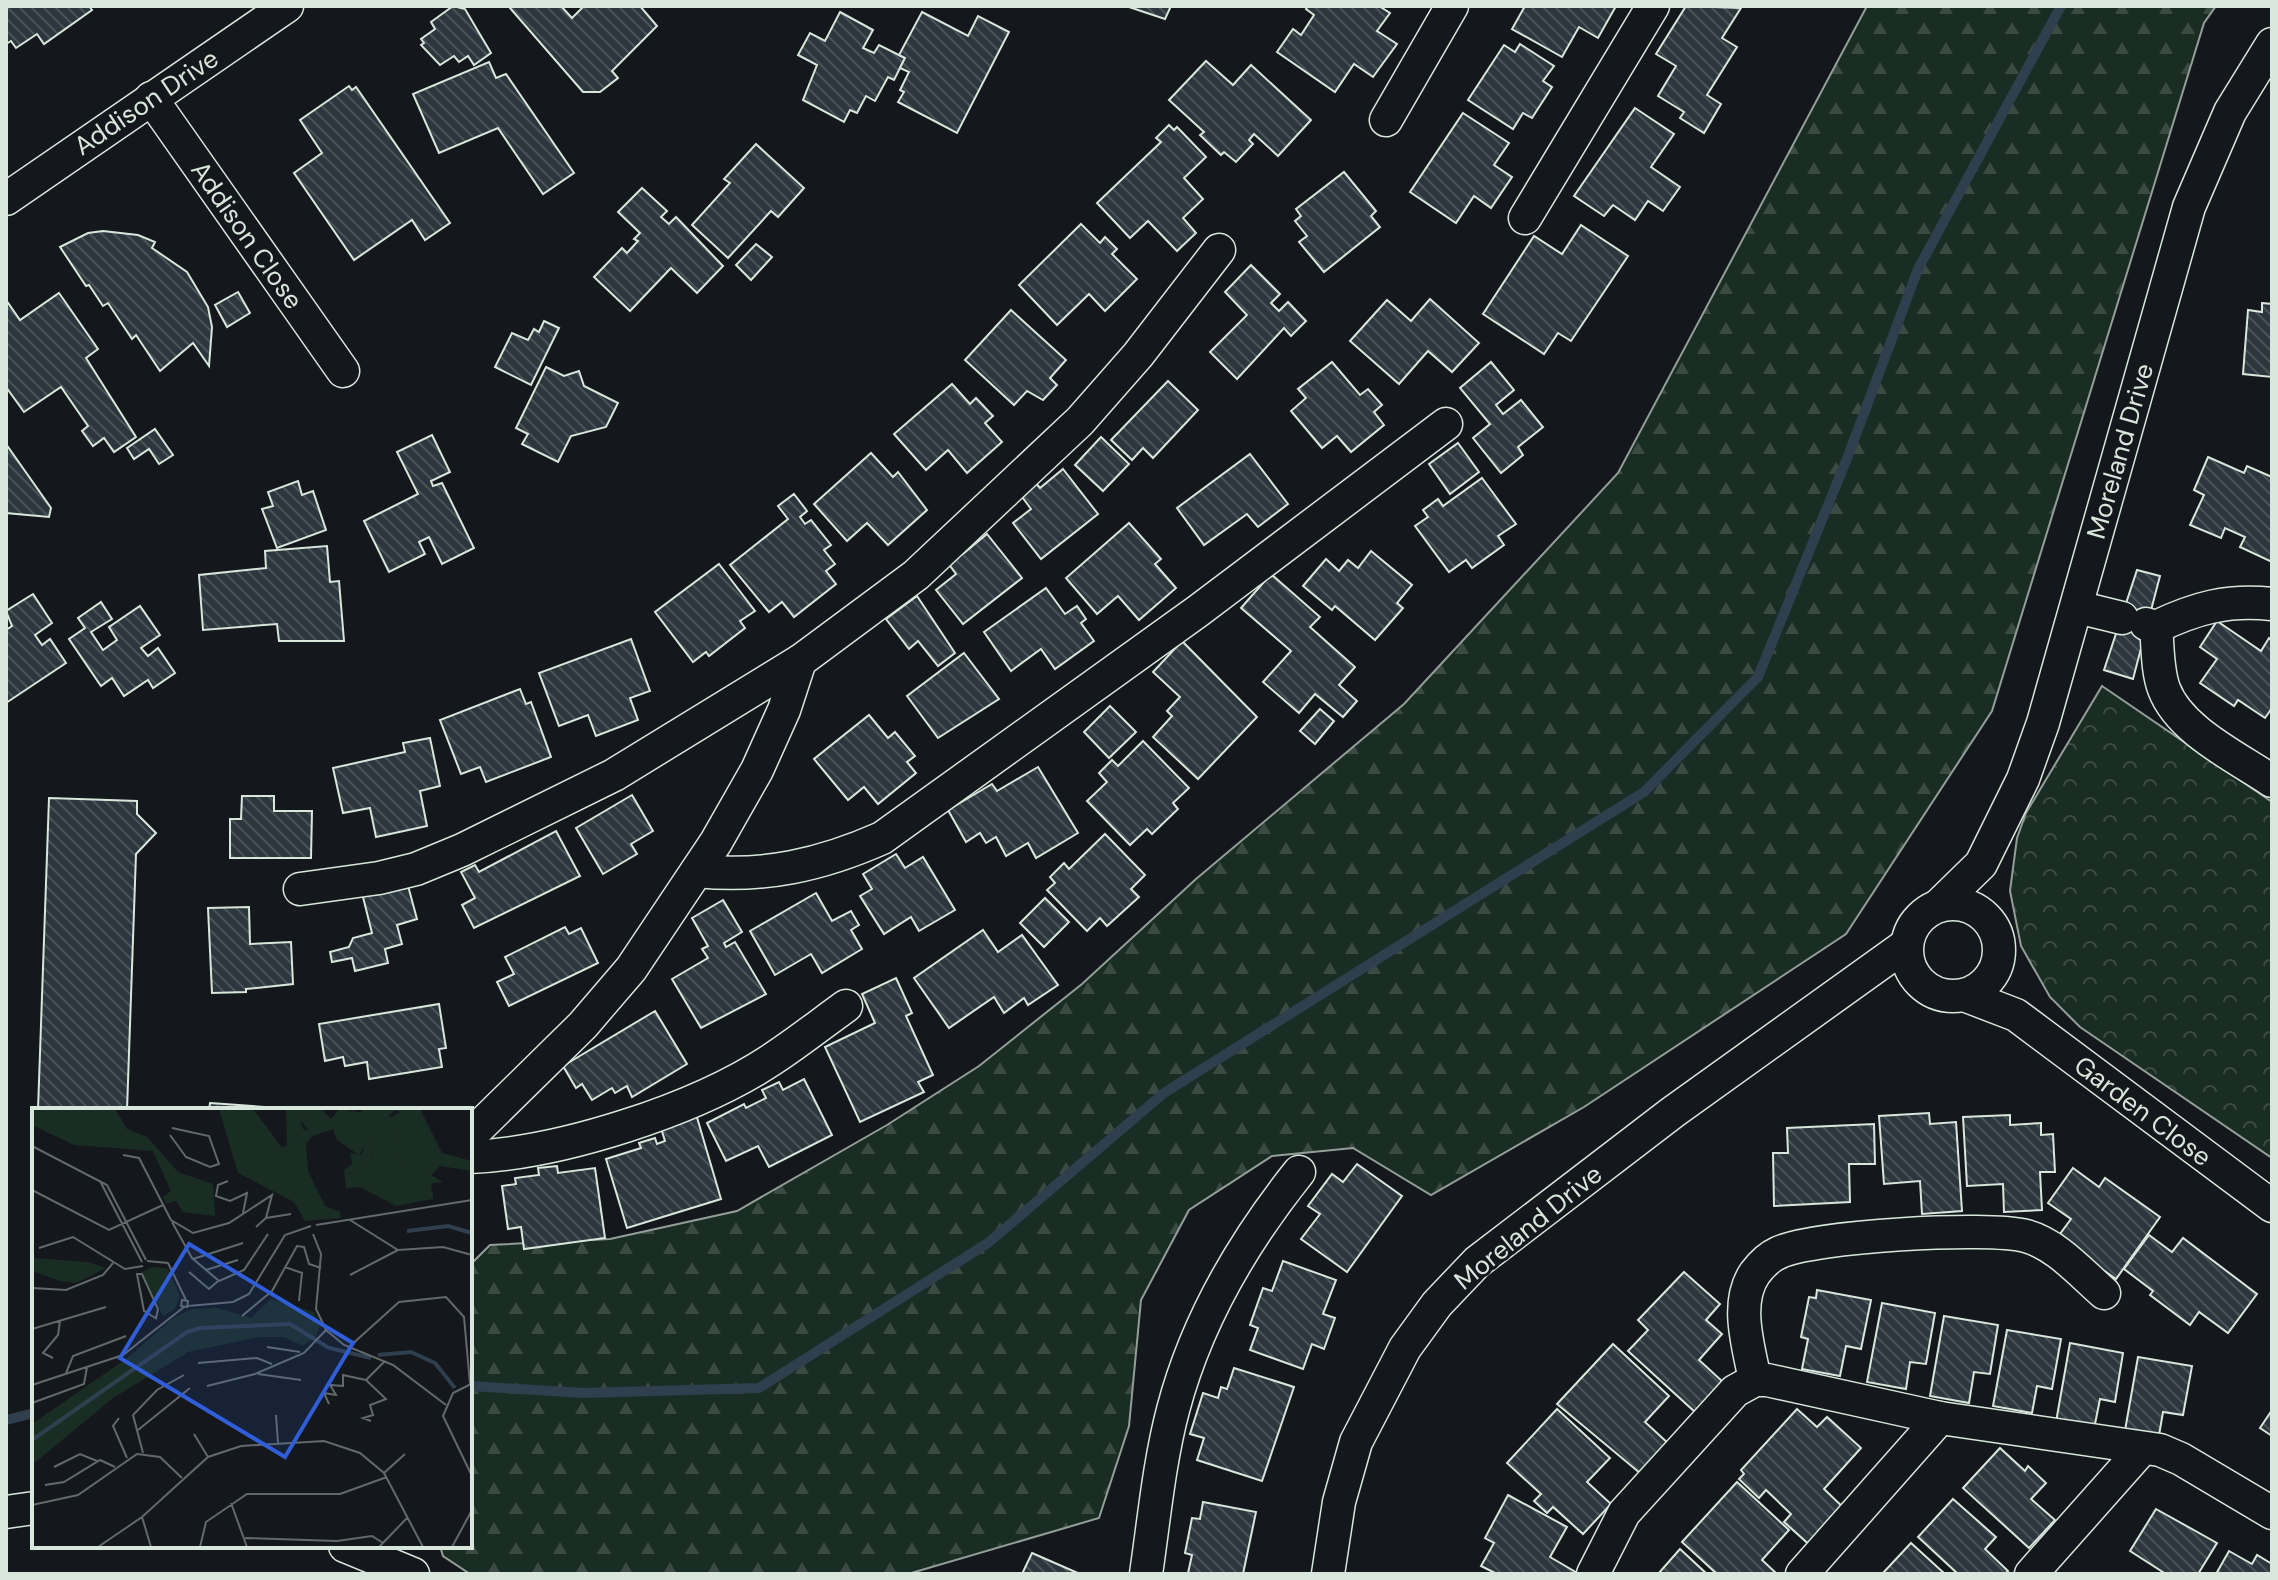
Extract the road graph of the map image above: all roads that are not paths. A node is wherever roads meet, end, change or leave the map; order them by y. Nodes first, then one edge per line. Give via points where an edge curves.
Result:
1 (287, 6) edge
2 (1452, 6) edge
3 (1653, 6) edge
4 (2272, 44) edge
5 (151, 98) junction
6 (1386, 120) dead end
7 (6, 199) edge
8 (1525, 218) dead end
9 (1219, 250) dead end
10 (343, 371) dead end
11 (1446, 424) dead end
12 (2272, 604) edge
13 (2077, 607) junction
14 (2141, 623) junction
15 (800, 661) junction
16 (2272, 781) edge
17 (1981, 864) junction
18 (697, 871) junction
19 (300, 889) dead end
20 (1939, 905) junction
21 (1989, 920) junction
22 (1906, 945) junction
23 (1996, 968) junction
24 (1860, 980) junction
25 (1919, 982) junction
26 (1964, 995) junction
27 (846, 1006) dead end
28 (2016, 1015) junction
29 (472, 1134) edge
30 (472, 1157) edge
31 (1299, 1172) dead end
32 (2272, 1206) edge
33 (2104, 1293) dead end
34 (1755, 1380) junction
35 (1940, 1418) junction
36 (2142, 1449) junction
37 (2272, 1513) edge
38 (354, 1548) edge
39 (413, 1574) edge
40 (1146, 1574) edge
41 (1328, 1574) edge
42 (1593, 1574) edge
43 (1802, 1574) edge
44 (2031, 1574) edge

1 - 5 street, Addison Drive
2 - 6 street
3 - 8 street
4 - 13 street, Moreland Drive via 2230,112 2189,207
5 - 7 street, Addison Drive
5 - 10 street, Addison Close
9 - 15 street via 1080,421 916,575
11 - 18 street via 882,838 799,867 730,874
12 - 14 street via 2215,604
13 - 14 street
13 - 17 street, Moreland Drive via 2028,765
14 - 16 street via 2175,707 2190,724
15 - 18 street via 757,770
15 - 19 street via 614,775 462,850 379,878
17 - 20 street, Moreland Drive
17 - 21 street
18 - 29 street via 631,969 583,1025
20 - 21 street via 1966,905
20 - 22 street via 1917,920
21 - 23 street via 1999,942
22 - 24 street, Moreland Drive
22 - 25 street
23 - 26 street via 1983,985
23 - 28 street
24 - 25 street
24 - 41 street, Moreland Drive via 1624,1149 1477,1262 1437,1304 1405,1348 1356,1442 1339,1502
25 - 26 street via 1939,994
26 - 28 street
27 - 30 street via 770,1061 677,1107 538,1148
28 - 32 street, Garden Close
31 - 40 street via 1251,1234 1184,1372 1170,1423
33 - 34 street via 2052,1248 2013,1233 1936,1231 1798,1246 1765,1262 1749,1283 1745,1325
34 - 35 street
34 - 42 street via 1735,1391 1636,1498
35 - 36 street
35 - 43 street
36 - 37 street via 2181,1459
36 - 44 street
38 - 39 street

